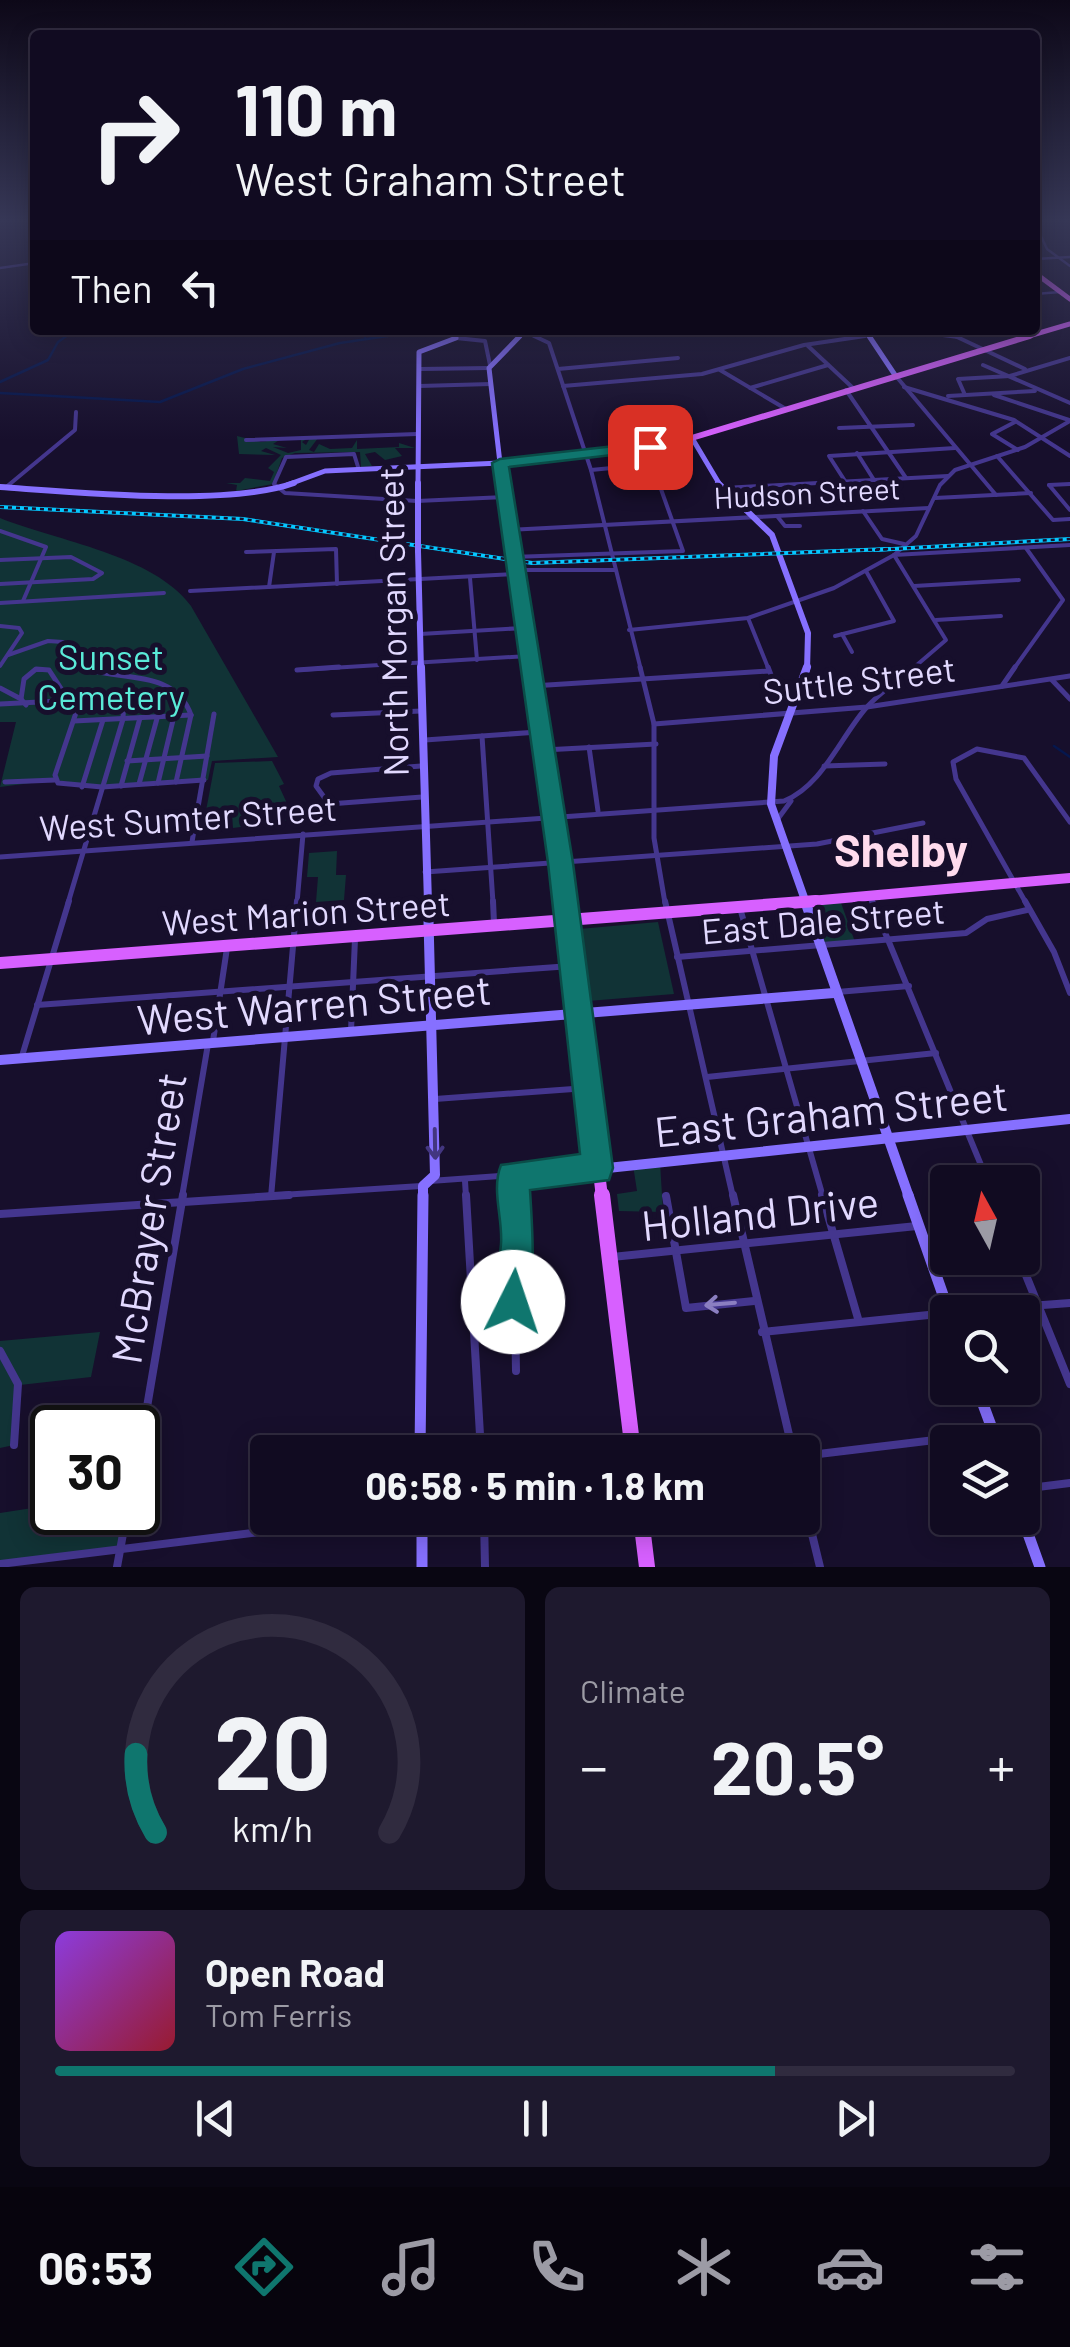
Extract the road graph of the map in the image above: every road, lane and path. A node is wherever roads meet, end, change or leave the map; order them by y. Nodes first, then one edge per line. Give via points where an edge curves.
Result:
1 (1070, 324) edge
2 (1059, 326) junction
3 (1040, 331) edge
4 (1070, 332) edge
5 (522, 335) edge
6 (535, 335) edge
7 (854, 335) edge
8 (866, 335) edge
9 (937, 335) dead end
10 (960, 335) edge
11 (1028, 335) edge
12 (955, 336) junction
13 (456, 338) joint
14 (806, 344) junction
15 (982, 348) junction
16 (678, 358) dead end
17 (1070, 358) edge
18 (828, 365) junction
19 (983, 365) dead end
20 (490, 366) junction
21 (420, 369) junction
22 (558, 369) junction
23 (718, 369) junction
24 (1028, 371) junction
25 (895, 375) junction
26 (1010, 376) junction
27 (491, 384) junction
28 (419, 386) junction
29 (563, 386) junction
30 (904, 387) junction
31 (750, 388) junction
32 (850, 389) junction
33 (1035, 391) junction
34 (992, 393) junction
35 (965, 394) junction
36 (944, 396) junction
37 (1070, 402) edge
38 (786, 409) junction
39 (76, 412) dead end
40 (1070, 420) edge
41 (1015, 422) junction
42 (912, 425) dead end
43 (871, 427) junction
44 (840, 428) dead end
45 (418, 434) junction
46 (1049, 435) junction
47 (692, 438) junction
48 (246, 440) dead end
49 (646, 447) junction
50 (955, 448) junction
51 (1018, 450) junction
52 (888, 452) junction
53 (586, 454) junction
54 (857, 454) junction
55 (997, 456) junction
56 (1070, 456) edge
57 (500, 463) junction
58 (653, 464) junction
59 (969, 464) junction
60 (417, 467) junction
61 (359, 470) junction
62 (591, 470) junction
63 (948, 476) junction
64 (906, 478) junction
65 (874, 480) junction
66 (845, 482) junction
67 (1070, 484) edge
68 (2, 487) edge
69 (724, 488) junction
70 (276, 489) junction
71 (1032, 494) junction
72 (996, 495) junction
73 (504, 497) junction
74 (934, 498) junction
75 (418, 501) junction
76 (929, 508) junction
77 (1070, 510) edge
78 (862, 512) junction
79 (777, 516) junction
80 (758, 517) junction
81 (1070, 519) edge
82 (672, 522) junction
83 (605, 525) junction
84 (800, 526) dead end
85 (508, 530) junction
86 (2, 533) edge
87 (905, 544) junction
88 (1070, 545) edge
89 (1026, 548) junction
90 (246, 552) dead end
91 (274, 552) junction
92 (894, 555) junction
93 (612, 556) junction
94 (42, 558) junction
95 (0, 560) edge
96 (514, 565) junction
97 (615, 570) junction
98 (866, 571) junction
99 (470, 577) junction
100 (418, 580) junction
101 (1019, 580) dead end
102 (30, 582) junction
103 (0, 584) edge
104 (337, 584) junction
105 (914, 586) junction
106 (270, 587) junction
107 (190, 592) dead end
108 (164, 593) dead end
109 (797, 600) junction
110 (1063, 600) junction
111 (22, 602) junction
112 (0, 603) edge
113 (1070, 609) edge
114 (1001, 616) dead end
115 (748, 618) junction
116 (936, 620) junction
117 (0, 626) edge
118 (523, 628) junction
119 (629, 630) junction
120 (475, 631) junction
121 (420, 634) junction
122 (852, 652) dead end
123 (8, 655) junction
124 (528, 656) junction
125 (478, 660) junction
126 (420, 664) junction
127 (0, 666) edge
128 (298, 670) dead end
129 (769, 671) junction
130 (1070, 676) edge
131 (642, 678) junction
132 (1050, 678) junction
133 (532, 686) junction
134 (1002, 686) junction
135 (0, 688) edge
136 (124, 694) junction
137 (778, 696) dead end
138 (81, 697) junction
139 (21, 699) junction
140 (1070, 700) edge
141 (0, 704) edge
142 (26, 705) junction
143 (867, 707) junction
144 (421, 711) junction
145 (790, 713) junction
146 (214, 714) dead end
147 (190, 715) junction
148 (333, 715) dead end
149 (174, 716) junction
150 (157, 717) junction
151 (140, 718) junction
152 (122, 719) junction
153 (102, 720) junction
154 (74, 721) junction
155 (654, 724) junction
156 (540, 732) junction
157 (482, 736) junction
158 (422, 740) junction
159 (656, 744) junction
160 (589, 747) junction
161 (543, 750) junction
162 (207, 756) junction
163 (182, 758) junction
164 (164, 759) junction
165 (146, 760) junction
166 (127, 761) junction
167 (885, 764) dead end
168 (421, 766) junction
169 (824, 766) junction
170 (55, 780) junction
171 (204, 780) junction
172 (5, 782) dead end
173 (176, 782) junction
174 (158, 783) junction
175 (139, 784) junction
176 (120, 786) junction
177 (82, 787) junction
178 (102, 787) junction
179 (797, 796) junction
180 (422, 797) junction
181 (771, 804) junction
182 (654, 808) junction
183 (598, 811) junction
184 (553, 814) junction
185 (488, 820) junction
186 (776, 822) junction
187 (1070, 822) edge
188 (423, 824) junction
189 (923, 824) dead end
190 (303, 834) junction
191 (192, 842) junction
192 (784, 846) junction
193 (82, 851) junction
194 (657, 856) junction
195 (0, 857) edge
196 (560, 863) junction
197 (491, 868) junction
198 (425, 872) junction
199 (1070, 878) edge
200 (1012, 884) junction
201 (871, 898) junction
202 (804, 903) junction
203 (740, 908) junction
204 (1027, 910) junction
205 (667, 914) junction
206 (566, 920) junction
207 (495, 926) junction
208 (429, 930) junction
209 (356, 936) junction
210 (889, 939) junction
211 (291, 941) junction
212 (228, 946) junction
213 (818, 946) junction
214 (752, 950) junction
215 (677, 957) junction
216 (51, 959) junction
217 (0, 963) edge
218 (571, 966) junction
219 (430, 977) junction
220 (353, 982) junction
221 (909, 986) junction
222 (287, 987) junction
223 (1069, 988) edge
224 (221, 992) junction
225 (834, 992) junction
226 (765, 998) junction
227 (689, 1004) junction
228 (37, 1005) junction
229 (576, 1014) junction
230 (432, 1024) junction
231 (351, 1031) junction
232 (283, 1039) junction
233 (210, 1044) junction
234 (936, 1053) junction
235 (21, 1059) junction
236 (0, 1060) edge
237 (859, 1062) junction
238 (785, 1068) junction
239 (706, 1077) junction
240 (587, 1088) junction
241 (434, 1099) junction
242 (1070, 1118) edge
243 (965, 1130) junction
244 (887, 1139) junction
245 (808, 1146) junction
246 (723, 1155) junction
247 (980, 1165) edge
248 (598, 1168) junction
249 (512, 1176) junction
250 (465, 1181) junction
251 (425, 1183) junction
252 (666, 1196) dead end
253 (271, 1198) junction
254 (182, 1203) junction
255 (0, 1214) edge
256 (917, 1226) junction
257 (834, 1234) junction
258 (744, 1243) junction
259 (675, 1250) junction
260 (609, 1258) junction
261 (942, 1295) edge
262 (756, 1301) junction
263 (1070, 1303) edge
264 (1040, 1305) edge
265 (1040, 1308) edge
266 (930, 1314) edge
267 (859, 1322) junction
268 (762, 1332) junction
269 (0, 1352) edge
270 (516, 1371) dead end
271 (1070, 1384) edge
272 (147, 1405) edge
273 (420, 1435) edge
274 (480, 1435) edge
275 (631, 1435) edge
276 (789, 1435) edge
277 (930, 1444) edge
278 (14, 1445) dead end
279 (820, 1454) edge
280 (1070, 1483) edge
281 (1040, 1486) edge
282 (250, 1534) edge
283 (123, 1535) edge
284 (422, 1535) edge
285 (484, 1535) edge
286 (643, 1535) edge
287 (812, 1535) edge
288 (1028, 1535) edge
289 (120, 1552) junction
290 (0, 1564) edge
291 (118, 1567) edge
292 (422, 1567) edge
293 (485, 1567) edge
294 (647, 1567) edge
295 (820, 1567) edge
296 (1040, 1567) edge

1 - 2 main road
2 - 3 main road
2 - 4 street
5 - 20 street
6 - 22 street via 547,340
7 - 14 street
8 - 25 street
9 - 12 street
10 - 12 street
11 - 15 main road
12 - 15 street
13 - 20 street via 486,341
13 - 21 street via 422,348
14 - 18 street
14 - 23 street
15 - 24 street
15 - 25 main road
16 - 22 street
17 - 24 street
18 - 31 street
18 - 32 street
19 - 26 street
20 - 21 street
20 - 27 street
21 - 28 street, North Morgan Street
22 - 29 street
23 - 29 street
23 - 31 street
24 - 26 street
25 - 30 street
25 - 32 main road
26 - 33 street
26 - 35 street via 958,379
27 - 28 street
27 - 57 street
28 - 45 street, North Morgan Street
29 - 53 street
30 - 36 street
30 - 50 street
31 - 38 street
32 - 38 main road
32 - 43 street
33 - 34 street
33 - 37 street
34 - 35 street
34 - 40 street
35 - 36 street
36 - 41 street
38 - 47 main road
39 - 68 street via 76,430
40 - 46 street
41 - 46 street
41 - 51 street via 992,434
42 - 43 street
43 - 44 street
43 - 52 street
45 - 48 street
45 - 60 street, North Morgan Street
46 - 51 street
46 - 56 street
47 - 49 main road
47 - 69 street via 705,468
49 - 53 main road
49 - 58 street
50 - 52 street
50 - 59 street
51 - 55 street
52 - 54 street
52 - 64 street
53 - 57 main road
53 - 62 street
54 - 65 street
54 - 66 street via 829,456
55 - 59 street
55 - 71 street
57 - 60 street
57 - 73 main road
58 - 62 street
58 - 82 street
59 - 63 street
59 - 72 street
60 - 61 street
60 - 75 street, North Morgan Street
61 - 70 street via 320,472
61 - 70 street via 354,454 283,458
62 - 83 street
63 - 64 street
63 - 74 street
64 - 65 street
65 - 66 street
66 - 69 street
67 - 77 street via 1048,486
68 - 70 street via 148,494
69 - 80 street
70 - 75 street
71 - 72 street
71 - 81 street via 1053,520
72 - 74 street
73 - 75 street
73 - 85 main road
74 - 76 street
75 - 100 street, North Morgan Street
76 - 78 street, Hudson Street
76 - 87 street
78 - 79 street, Hudson Street
78 - 87 street via 882,539
79 - 80 street, Hudson Street
79 - 84 street via 786,526
80 - 82 street, Hudson Street
80 - 109 street via 775,540
82 - 83 street, Hudson Street
82 - 93 street via 683,552
83 - 85 street, Hudson Street
83 - 93 street
85 - 96 main road
86 - 94 street via 45,546
87 - 92 street
88 - 89 street
89 - 92 street
89 - 110 street
90 - 91 street
91 - 104 street via 339,550
91 - 106 street
92 - 98 street
92 - 105 street
93 - 96 street
93 - 97 street
94 - 95 street
94 - 102 street
94 - 102 street via 74,558 102,571 98,578
96 - 97 street
96 - 99 street
96 - 118 main road
97 - 119 street
98 - 109 street
98 - 122 street via 894,621 838,635
99 - 100 street
99 - 120 street
100 - 104 street
100 - 121 street, North Morgan Street
101 - 105 street
102 - 103 street
102 - 111 street
104 - 106 street
105 - 116 street
106 - 107 street
108 - 111 street
109 - 115 street
109 - 145 street via 810,653
110 - 113 street
110 - 134 street
111 - 112 street
114 - 116 street
115 - 119 street
115 - 129 street
116 - 143 street via 944,642
117 - 123 street via 22,632
118 - 120 street
118 - 124 main road
119 - 131 street
120 - 121 street
120 - 125 street
121 - 126 street, North Morgan Street
123 - 127 street
123 - 147 street via 60,641 78,668 167,686 186,701
124 - 125 street
124 - 133 main road
125 - 126 street
126 - 128 street
126 - 144 street, North Morgan Street
129 - 131 street
129 - 137 street
130 - 132 street, Suttle Street
131 - 133 street
131 - 155 street
132 - 134 street, Suttle Street
132 - 140 street
133 - 156 main road
134 - 143 street, Suttle Street
135 - 139 street
136 - 138 street
136 - 150 street via 157,696
136 - 152 street
138 - 139 street via 66,693 43,668 26,674
138 - 142 street
138 - 154 street
139 - 142 street
141 - 142 street
143 - 145 street, Suttle Street
143 - 169 street
144 - 148 street
144 - 158 street, North Morgan Street
145 - 155 street, Suttle Street
145 - 181 street via 774,756
146 - 162 street
147 - 149 street
147 - 163 street
149 - 150 street
149 - 164 street
150 - 151 street
150 - 165 street
151 - 152 street
151 - 166 street
152 - 153 street
152 - 178 street
153 - 154 street
153 - 177 street
154 - 170 street
155 - 159 street
156 - 157 street
156 - 161 main road
157 - 158 street
157 - 185 street
158 - 168 street, North Morgan Street
159 - 160 street
159 - 182 street
160 - 161 street
160 - 183 street
161 - 184 main road
162 - 163 street
162 - 171 street
163 - 164 street
163 - 173 street
164 - 165 street
164 - 174 street
165 - 166 street
165 - 175 street
166 - 176 street
167 - 169 street
168 - 180 street, North Morgan Street
168 - 180 street via 328,774 316,786 328,804
169 - 179 street
170 - 172 street
170 - 177 street
171 - 173 street
171 - 191 street
173 - 174 street
174 - 175 street
175 - 176 street
176 - 178 street
177 - 178 street
178 - 193 street
179 - 181 street, West Sumter Street
179 - 186 street
180 - 188 street, North Morgan Street
181 - 182 street, West Sumter Street
181 - 186 street
182 - 183 street, West Sumter Street
182 - 194 street
183 - 184 street, West Sumter Street
184 - 185 street, West Sumter Street
184 - 196 main road
185 - 188 street, West Sumter Street
185 - 197 street
186 - 192 street
187 - 200 street via 1028,760 982,749 958,755 953,772
188 - 190 street, West Sumter Street
188 - 198 street, North Morgan Street
189 - 192 street
190 - 191 street, West Sumter Street
190 - 211 street
191 - 193 street, West Sumter Street
192 - 194 street
192 - 202 street
193 - 195 street, West Sumter Street
193 - 216 street
194 - 196 street
194 - 205 street
196 - 197 street
196 - 206 main road
197 - 198 street
197 - 207 street
198 - 208 street, North Morgan Street
199 - 200 main road, West Marion Street
200 - 201 main road, West Marion Street
200 - 204 street
201 - 202 main road, West Marion Street
201 - 210 street
202 - 203 main road, West Marion Street
202 - 213 street
203 - 205 main road, West Marion Street
203 - 214 street
204 - 210 street, East Dale Street via 987,918 966,933
204 - 223 street
205 - 206 main road, West Marion Street
205 - 215 street
206 - 207 main road, West Marion Street
206 - 218 main road
207 - 208 main road, West Marion Street
208 - 209 main road, West Marion Street
208 - 219 street, North Morgan Street
209 - 211 main road, West Marion Street
209 - 220 street
210 - 213 street, East Dale Street
210 - 221 street
211 - 212 main road, West Marion Street
211 - 222 street
212 - 216 main road, West Marion Street
212 - 224 street, McBrayer Street
213 - 214 street, East Dale Street
213 - 225 street
214 - 215 street, East Dale Street
214 - 226 street
215 - 227 street
216 - 217 main road, West Marion Street
216 - 228 street
218 - 219 street
218 - 229 main road
219 - 220 street
219 - 230 street, North Morgan Street
220 - 222 street
220 - 231 street
221 - 225 street
221 - 234 street
222 - 224 street
222 - 232 street
224 - 228 street
224 - 233 street, McBrayer Street
225 - 226 street, West Warren Street
225 - 237 street
226 - 227 street, West Warren Street
226 - 238 street
227 - 229 street, West Warren Street
227 - 239 street
228 - 235 street
229 - 230 street, West Warren Street
229 - 240 main road
230 - 231 street, West Warren Street
230 - 241 street, North Morgan Street
231 - 232 street, West Warren Street
232 - 233 street, West Warren Street
232 - 253 street
233 - 235 street, West Warren Street
233 - 254 street, McBrayer Street
234 - 237 street
234 - 243 street
235 - 236 street, West Warren Street
237 - 238 street
237 - 244 street
238 - 239 street
238 - 245 street
239 - 246 street
240 - 241 street
240 - 248 main road
241 -> 251 street, North Morgan Street via 436,1174
242 - 243 street, East Graham Street
243 - 244 street, East Graham Street
243 - 247 street
244 - 245 street, East Graham Street
244 - 256 street
245 - 246 street, East Graham Street
245 - 257 street
246 - 248 street, East Graham Street
246 - 258 street
248 - 249 street
248 - 260 main road
249 - 250 street
249 - 270 street
250 - 251 street
250 - 274 street
251 - 253 street
251 - 273 street
252 - 259 street
253 - 254 street
254 - 255 street
254 - 272 street, McBrayer Street
256 - 257 street, Holland Drive
256 - 261 street
257 - 258 street, Holland Drive
257 - 267 street
258 - 259 street, Holland Drive
258 - 262 street
259 - 260 street, Holland Drive
262 -> 259 street via 686,1308
260 - 275 main road
262 - 268 street
263 - 264 street
265 - 271 street
266 - 267 street
267 - 268 street
268 - 276 street
269 - 278 street via 20,1385
277 - 279 street
280 - 281 street
282 - 289 street
283 - 289 street
284 - 292 street
285 - 293 street
286 - 294 main road
287 - 295 street
288 - 296 street
289 - 290 street
289 - 291 street

